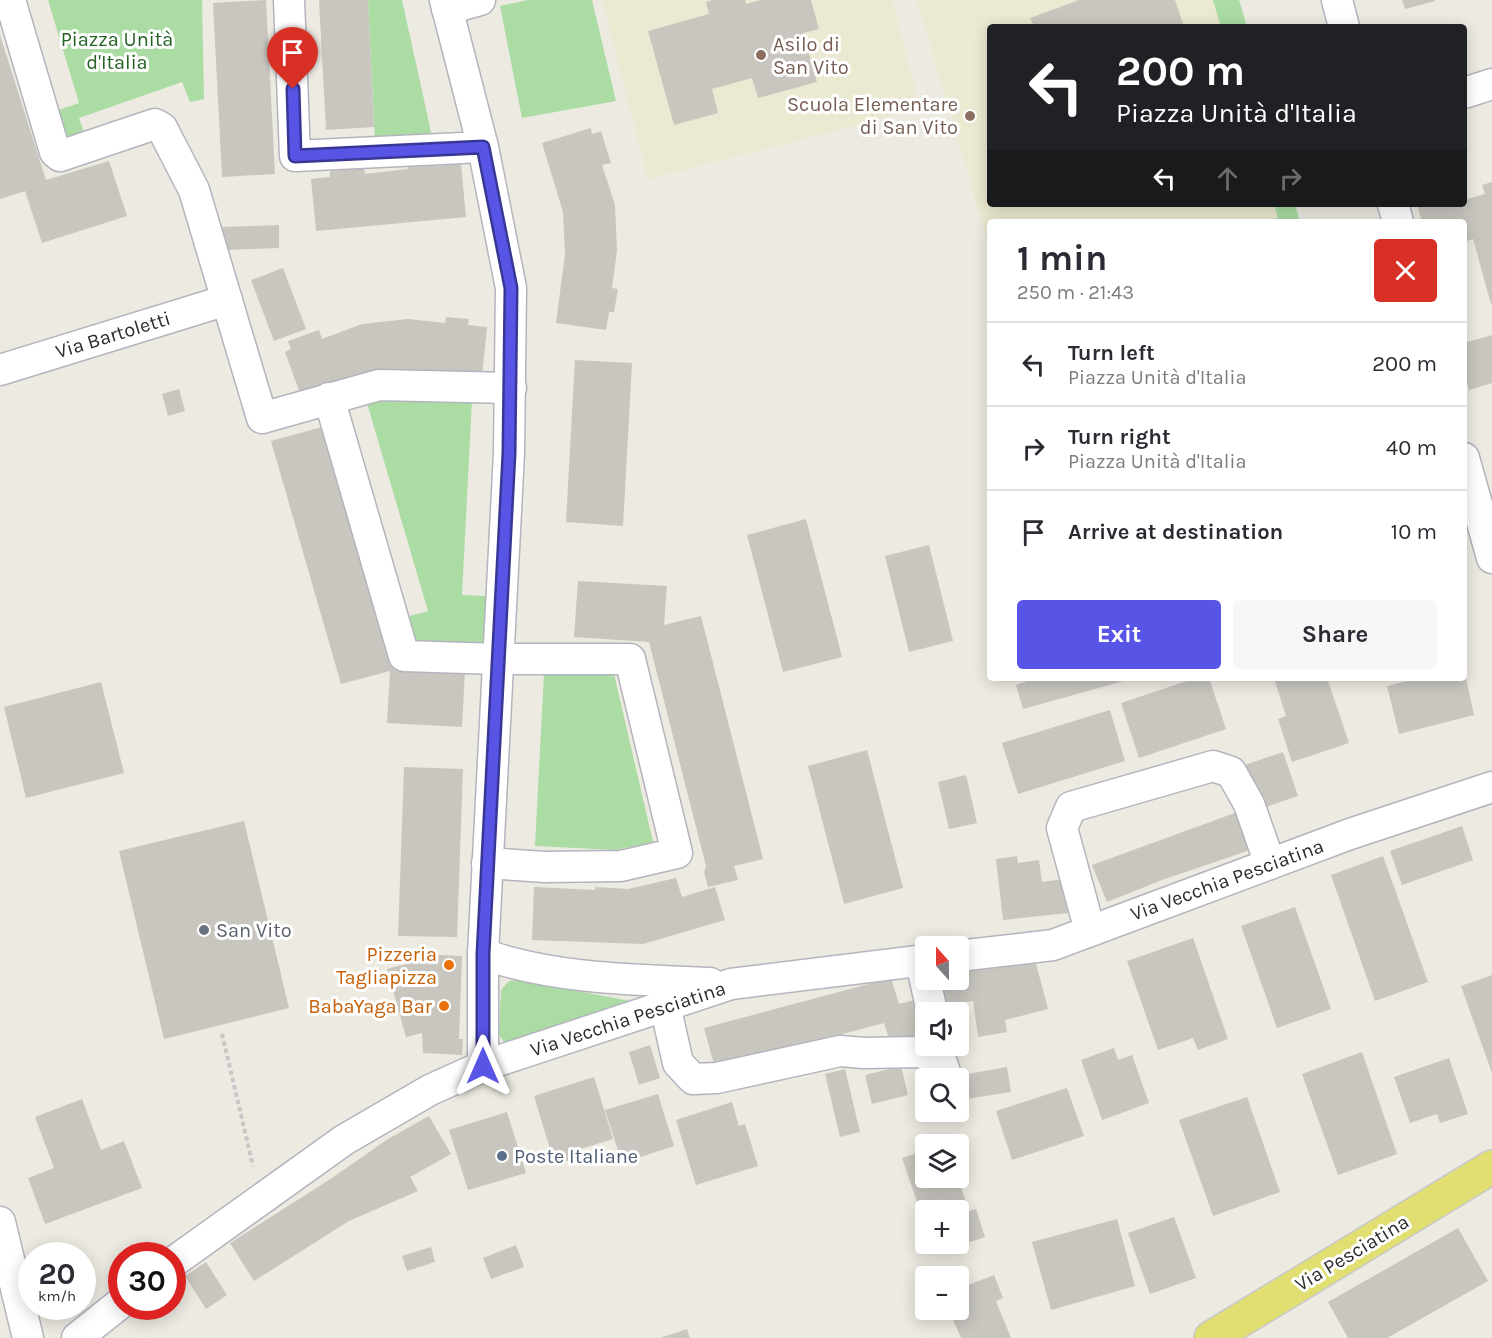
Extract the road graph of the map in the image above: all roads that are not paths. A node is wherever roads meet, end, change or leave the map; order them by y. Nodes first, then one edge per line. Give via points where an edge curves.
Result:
1 (10, 0) edge
2 (289, 0) edge
3 (480, 0) edge
4 (1337, 0) edge
5 (446, 4) edge
6 (1343, 24) edge
7 (1492, 84) edge
8 (1467, 92) edge
9 (483, 147) junction
10 (226, 300) junction
11 (0, 369) edge
12 (511, 388) junction
13 (330, 398) junction
14 (1467, 469) edge
15 (1492, 558) edge
16 (497, 659) junction
17 (1492, 787) edge
18 (487, 863) junction
19 (1270, 864) junction
20 (1090, 931) junction
21 (483, 954) junction
22 (969, 955) edge
23 (915, 961) edge
24 (731, 984) junction
25 (665, 1005) junction
26 (942, 1062) edge
27 (483, 1066) junction
28 (1492, 1167) edge
29 (0, 1222) edge
30 (186, 1253) edge
31 (108, 1313) edge
32 (28, 1338) edge
33 (77, 1338) edge
34 (1211, 1338) edge

1 - 10 street via 55,152 60,156 155,124 162,128 194,190
2 - 9 street via 295,156
3 - 5 street
4 - 6 street
5 - 9 street
7 - 8 street
9 - 12 street via 511,288
10 - 11 street, Via Bartoletti
10 - 13 street via 262,418
12 - 13 street via 379,385
12 - 16 street
13 - 16 street via 404,656
14 - 15 street
16 - 18 street
16 - 18 street via 630,659 677,853 621,866
17 - 19 street, Via Vecchia Pesciatina
18 - 21 street
19 - 20 street, Via Vecchia Pesciatina
19 - 20 street via 1249,804 1231,772 1213,766 1071,807 1062,828
20 - 22 street, Via Vecchia Pesciatina via 1053,945
21 - 24 street via 506,962 586,975
21 - 27 street
23 - 24 street, Via Vecchia Pesciatina
24 - 25 street, Via Vecchia Pesciatina
25 - 26 street via 678,1063 693,1079 717,1078 840,1051 921,1052
25 - 27 street, Via Vecchia Pesciatina
27 - 30 street, Via Vecchia Pesciatina via 430,1090 344,1140
28 - 34 main road, Via Pesciatina
29 - 32 street
31 - 33 street

